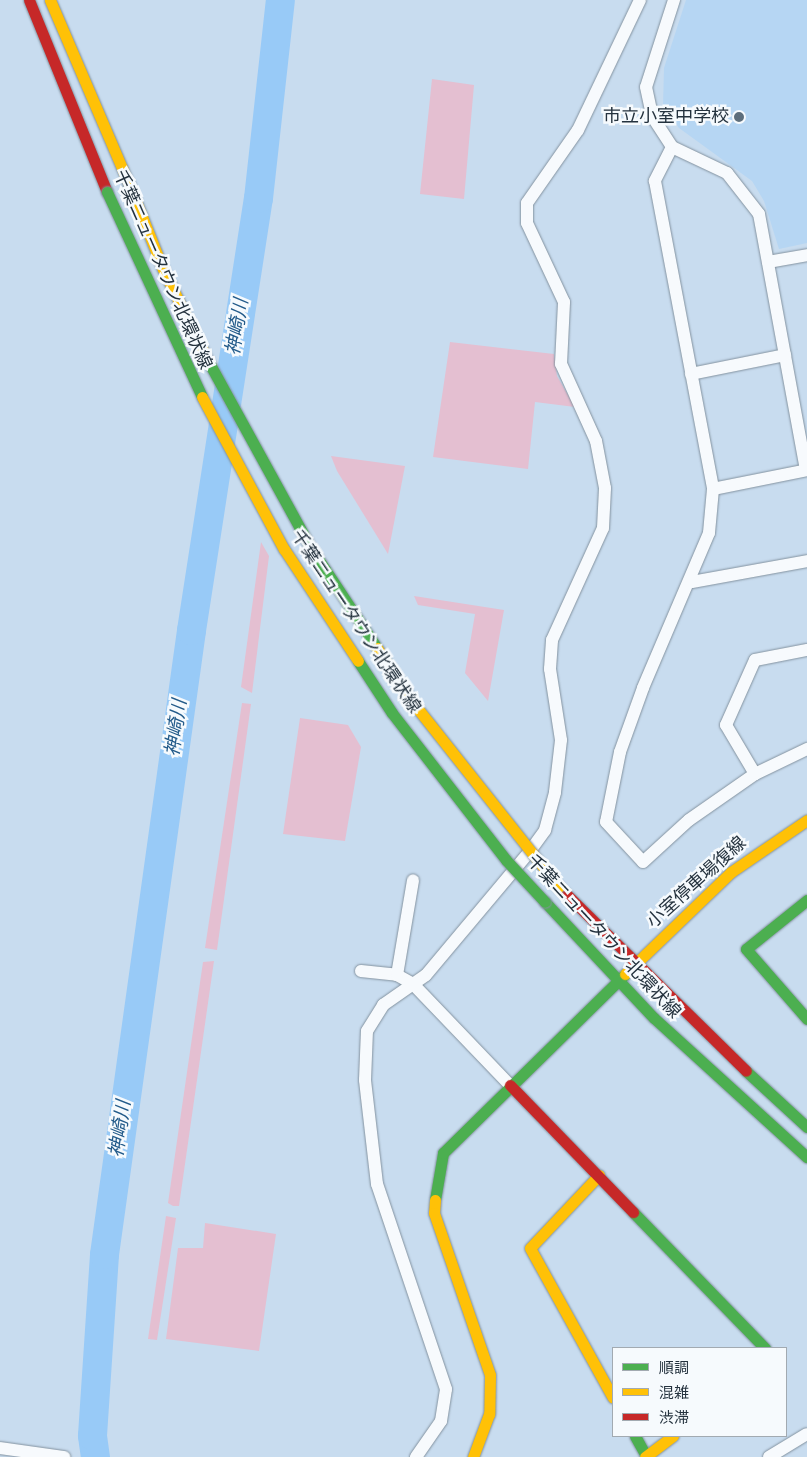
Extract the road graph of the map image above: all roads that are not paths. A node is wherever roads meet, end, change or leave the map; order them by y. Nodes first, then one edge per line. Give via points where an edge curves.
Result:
1 (29, 0) edge
2 (50, 0) edge
3 (640, 0) edge
4 (674, 0) edge
5 (672, 148) junction
6 (807, 255) edge
7 (768, 262) junction
8 (785, 355) junction
9 (691, 374) junction
10 (806, 470) edge
11 (713, 489) junction
12 (807, 562) edge
13 (692, 582) junction
14 (807, 650) edge
15 (807, 749) edge
16 (755, 774) junction
17 (807, 820) edge
18 (413, 880) dead end
19 (807, 900) edge
20 (634, 966) junction
21 (360, 971) dead end
22 (397, 975) junction
23 (617, 982) junction
24 (413, 984) junction
25 (807, 1019) edge
26 (510, 1084) junction
27 (807, 1127) edge
28 (807, 1157) edge
29 (599, 1175) junction
30 (764, 1347) edge
31 (612, 1396) edge
32 (807, 1434) edge
33 (635, 1437) edge
34 (672, 1437) edge
35 (0, 1448) edge
36 (645, 1456) edge
37 (64, 1457) edge
38 (416, 1457) edge
39 (473, 1457) edge
40 (769, 1457) edge

1 - 23 main road, 千葉ニュータウン北環状線, bridge via 107,192 178,354 284,549 392,713 506,860
2 - 20 main road, 千葉ニュータウン北環状線, bridge via 163,269 233,412 311,548 414,704 560,887
3 - 24 street via 578,130 527,203 527,223 564,302 561,364 596,441 605,488 603,528 552,640 550,669 561,740 556,792 545,830 530,852 426,975
4 - 5 street via 646,87 652,116
5 - 7 street via 727,173 743,189 758,214
5 - 9 street via 655,181
6 - 7 street
7 - 8 street
8 - 9 street
8 - 10 street
9 - 11 street
10 - 11 street
11 - 13 street via 709,533
12 - 13 street
13 - 16 street via 643,688 620,752 606,822 643,862 689,820
14 - 16 street via 755,660 726,725
15 - 16 street
17 - 20 main road, 小室停車場復線 via 731,872
18 - 22 street
19 - 25 main road via 746,949
20 - 23 main road, 小室停車場復線
20 - 27 main road, 千葉ニュータウン北環状線
21 - 22 street
22 - 24 street
23 - 26 main road, 小室停車場復線
23 - 28 main road, 千葉ニュータウン北環状線 via 711,1074
24 - 26 street
24 - 38 street via 376,1014 367,1031 364,1051 377,1184 446,1390 441,1421
26 - 29 main road
26 - 39 main road, 小室停車場復線 via 443,1153 433,1195 440,1235 490,1375 489,1414
29 - 30 main road
29 - 31 main road via 533,1240 530,1248
32 - 40 street
33 - 36 main road
34 - 36 main road
35 - 37 street

